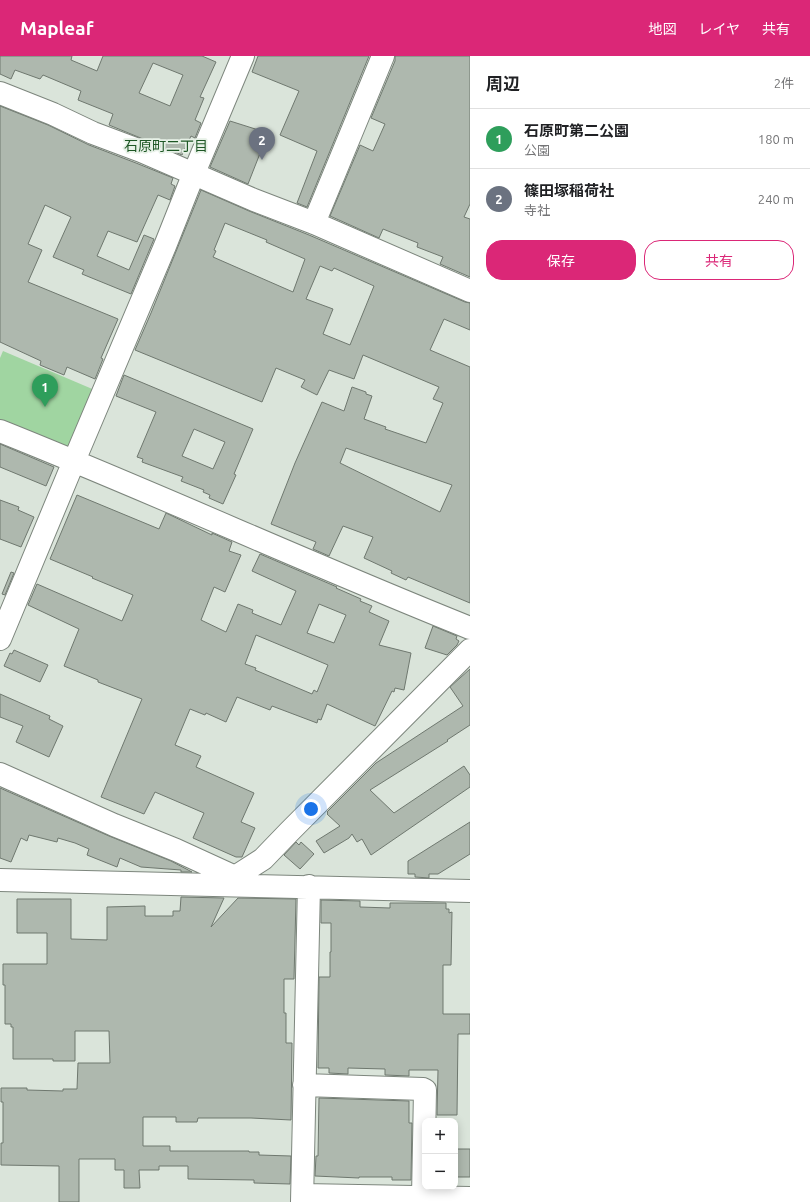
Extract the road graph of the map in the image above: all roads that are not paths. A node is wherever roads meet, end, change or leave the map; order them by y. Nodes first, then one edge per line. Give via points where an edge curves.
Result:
1 (243, 56) edge
2 (384, 56) edge
3 (0, 93) edge
4 (194, 173) junction
5 (314, 223) junction
6 (470, 291) edge
7 (0, 431) edge
8 (74, 461) junction
9 (470, 628) edge
10 (0, 639) edge
11 (470, 650) edge
12 (0, 774) edge
13 (0, 880) edge
14 (233, 881) junction
15 (309, 886) junction
16 (470, 891) edge
17 (304, 1086) junction
18 (423, 1197) junction
19 (303, 1198) edge
20 (470, 1198) edge

1 - 4 street
2 - 5 street
3 - 4 street
4 - 5 street
4 - 8 street
5 - 6 street
7 - 8 street
8 - 9 street via 351,580
8 - 10 street
11 - 14 street via 263,859
12 - 14 street via 176,850
13 - 14 street
14 - 15 street
15 - 16 street
15 - 17 street
17 - 18 street via 423,1088
17 - 19 street
18 - 19 street
18 - 20 street

